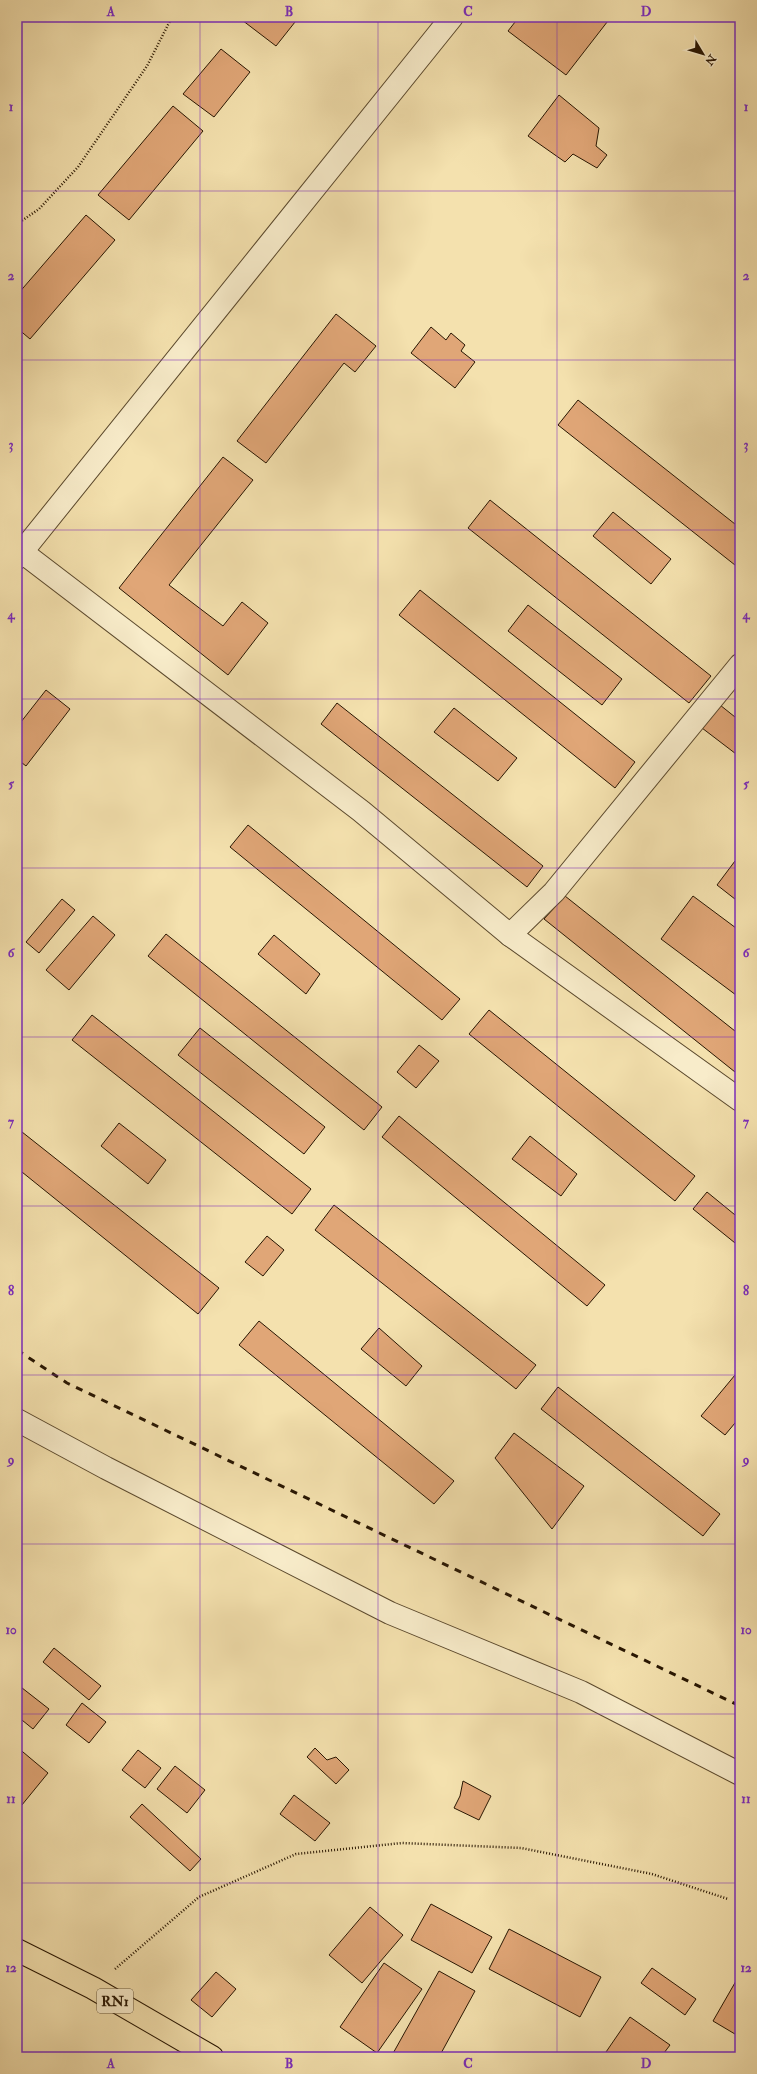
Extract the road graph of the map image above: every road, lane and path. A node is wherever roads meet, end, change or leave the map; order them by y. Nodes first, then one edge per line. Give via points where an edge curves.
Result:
1 (172, 17) edge
2 (452, 17) edge
3 (17, 224) edge
4 (20, 555) edge
5 (740, 665) edge
6 (510, 935) junction
7 (740, 1100) edge
8 (17, 1420) edge
9 (740, 1774) edge
10 (728, 1899) dead end
11 (17, 1950) edge
12 (93, 1988) junction
13 (212, 2057) edge

1 - 3 path via 147,66 78,167 38,209
2 - 4 street
4 - 6 street via 361,811
5 - 6 street via 554,892
6 - 7 street
8 - 9 street via 390,1613 581,1692
10 - 12 path via 652,1874 521,1848 402,1843 296,1854 199,1897
11 - 12 highway, RN1
12 - 13 highway, RN1

